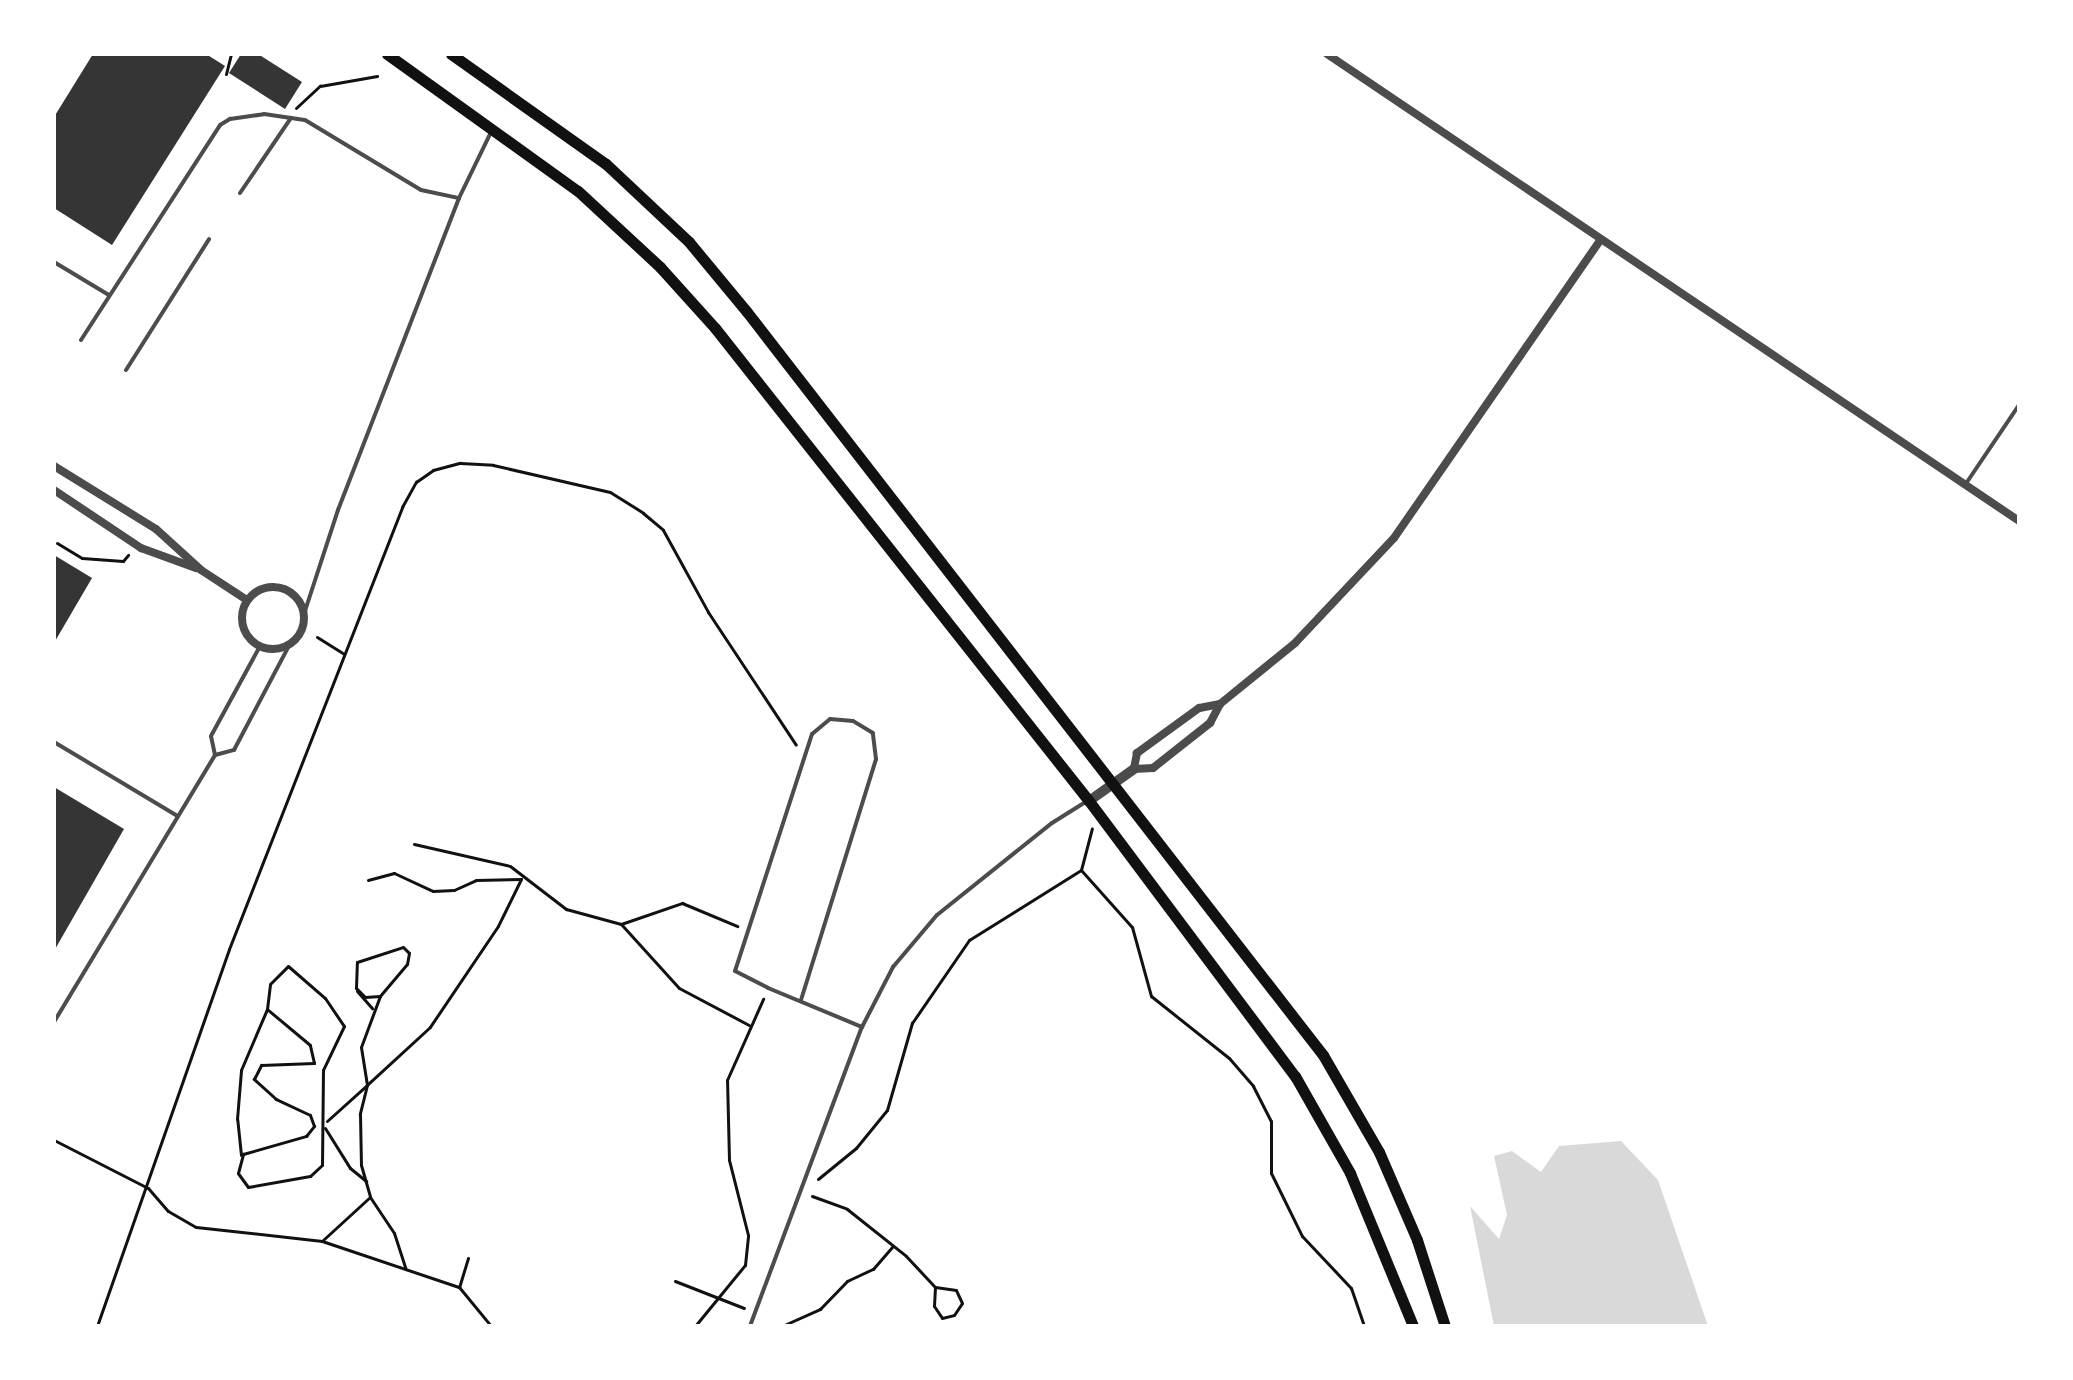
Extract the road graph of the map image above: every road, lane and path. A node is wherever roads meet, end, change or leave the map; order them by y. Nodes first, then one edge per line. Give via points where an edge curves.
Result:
1 (387, 54) edge
2 (451, 54) edge
3 (1327, 54) edge
4 (229, 56) edge
5 (226, 74) dead end
6 (377, 76) dead end
7 (293, 110) dead end
8 (291, 118) junction
9 (493, 128) junction
10 (240, 193) dead end
11 (459, 198) junction
12 (209, 239) dead end
13 (1600, 241) junction
14 (54, 262) edge
15 (109, 295) junction
16 (81, 340) dead end
17 (126, 370) dead end
18 (2019, 405) edge
19 (54, 466) edge
20 (1965, 485) junction
21 (54, 490) edge
22 (2019, 521) edge
23 (57, 543) dead end
24 (128, 555) dead end
25 (201, 570) junction
26 (247, 600) junction
27 (304, 614) junction
28 (317, 637) dead end
29 (290, 644) junction
30 (260, 646) junction
31 (344, 654) junction
32 (1220, 704) junction
33 (54, 742) edge
34 (215, 755) junction
35 (804, 758) junction
36 (1134, 769) junction
37 (1113, 784) junction
38 (1092, 806) junction
39 (176, 815) junction
40 (414, 844) dead end
41 (1081, 870) junction
42 (521, 879) junction
43 (368, 880) dead end
44 (621, 924) junction
45 (748, 931) junction
46 (356, 988) junction
47 (768, 988) junction
48 (380, 996) junction
49 (801, 1000) junction
50 (372, 1008) junction
51 (267, 1009) junction
52 (54, 1022) edge
53 (749, 1025) junction
54 (862, 1027) junction
55 (315, 1061) junction
56 (326, 1064) junction
57 (241, 1070) junction
58 (254, 1073) junction
59 (367, 1085) junction
60 (314, 1126) junction
61 (325, 1126) junction
62 (54, 1140) edge
63 (241, 1157) junction
64 (366, 1181) junction
65 (148, 1188) junction
66 (802, 1192) junction
67 (370, 1197) junction
68 (322, 1241) junction
69 (893, 1246) junction
70 (468, 1258) dead end
71 (406, 1269) junction
72 (675, 1281) dead end
73 (459, 1287) junction
74 (935, 1287) junction
75 (716, 1300) junction
76 (755, 1311) junction
77 (97, 1326) edge
78 (491, 1326) edge
79 (695, 1326) edge
80 (750, 1326) edge
81 (782, 1326) edge
82 (1364, 1326) edge
83 (1413, 1326) edge
84 (1445, 1326) edge

1 - 9 main road
2 - 37 main road via 606,164 689,242
3 - 13 street
4 - 5 path
6 - 7 path via 320,86
8 - 10 lane
8 - 11 lane via 305,120 421,190
8 - 15 lane via 252,114 220,125
9 - 11 lane
9 - 38 main road via 578,191 660,267 715,328
11 - 27 lane via 338,510
12 - 17 lane
13 - 20 street
13 - 32 street via 1394,538 1295,643
14 - 15 lane
15 - 16 lane
18 - 20 lane
19 - 25 street via 156,529
20 - 22 street
21 - 25 street via 141,548
23 - 24 path via 82,558 123,561
25 - 26 street
26 - 27 street via 258,590 280,587 299,600
26 - 30 street via 242,621
27 - 29 street via 302,631
28 - 31 path
29 - 30 street
29 - 34 lane via 234,750
30 - 34 lane via 211,736
31 - 35 path via 416,482 433,470 460,463 523,472 610,492 663,530 708,612
31 - 65 path via 229,949
32 - 36 street via 1210,723 1153,768
32 - 36 street via 1199,708 1137,753
33 - 39 lane
34 - 39 lane
35 - 45 lane
35 - 49 lane via 812,734 830,719 853,721 873,733 876,759
36 - 37 street
37 - 38 street
37 - 84 main road via 1323,1055 1379,1152 1417,1240
38 - 41 path
38 - 54 lane via 1052,823 937,915 893,967
38 - 83 main road via 1295,1076 1350,1173
39 - 52 lane
40 - 42 path via 510,866
41 - 66 path via 969,940 912,1023 887,1110 856,1148
41 - 82 path via 1132,927 1151,996 1229,1058 1253,1086 1271,1121 1271,1173 1302,1236 1351,1288
42 - 43 path via 476,880 454,890 433,891 394,873
42 - 44 path via 566,909
42 - 59 path via 498,926 430,1027
44 - 45 path via 682,903
44 - 53 path via 679,988
45 - 47 lane via 735,971
46 - 48 path via 365,997
46 - 48 path via 357,962 403,947 409,960
46 - 50 path
47 - 49 lane
47 - 53 path
48 - 50 path
49 - 54 lane
50 - 59 path via 361,1047
51 - 55 path via 310,1045
51 - 56 path via 276,974 294,967 342,1016 340,1040
51 - 57 path
53 - 75 path via 727,1080 726,1111 735,1200 748,1235 745,1265
54 - 66 lane
55 - 56 path
55 - 58 path via 308,1066 261,1065
56 - 61 path
57 - 58 path
57 - 63 path
58 - 60 path via 260,1087 310,1115
59 - 61 path
59 - 64 path via 360,1114
60 - 61 path
60 - 63 path via 306,1136
61 - 63 path via 322,1165 310,1176 248,1187 238,1173
61 - 64 path via 350,1168
62 - 65 path
64 - 67 path
65 - 68 path via 168,1211 196,1227
65 - 77 path
66 - 69 path via 847,1209
66 - 76 lane
67 - 68 path
67 - 71 path via 394,1233
68 - 71 path
69 - 74 path
69 - 81 path via 873,1269 847,1281 820,1309
70 - 73 path
71 - 73 path
72 - 75 path
73 - 78 path
74 - 74 path via 956,1290 962,1303 954,1315 942,1318 934,1306
75 - 76 path
75 - 79 path
76 - 80 lane

